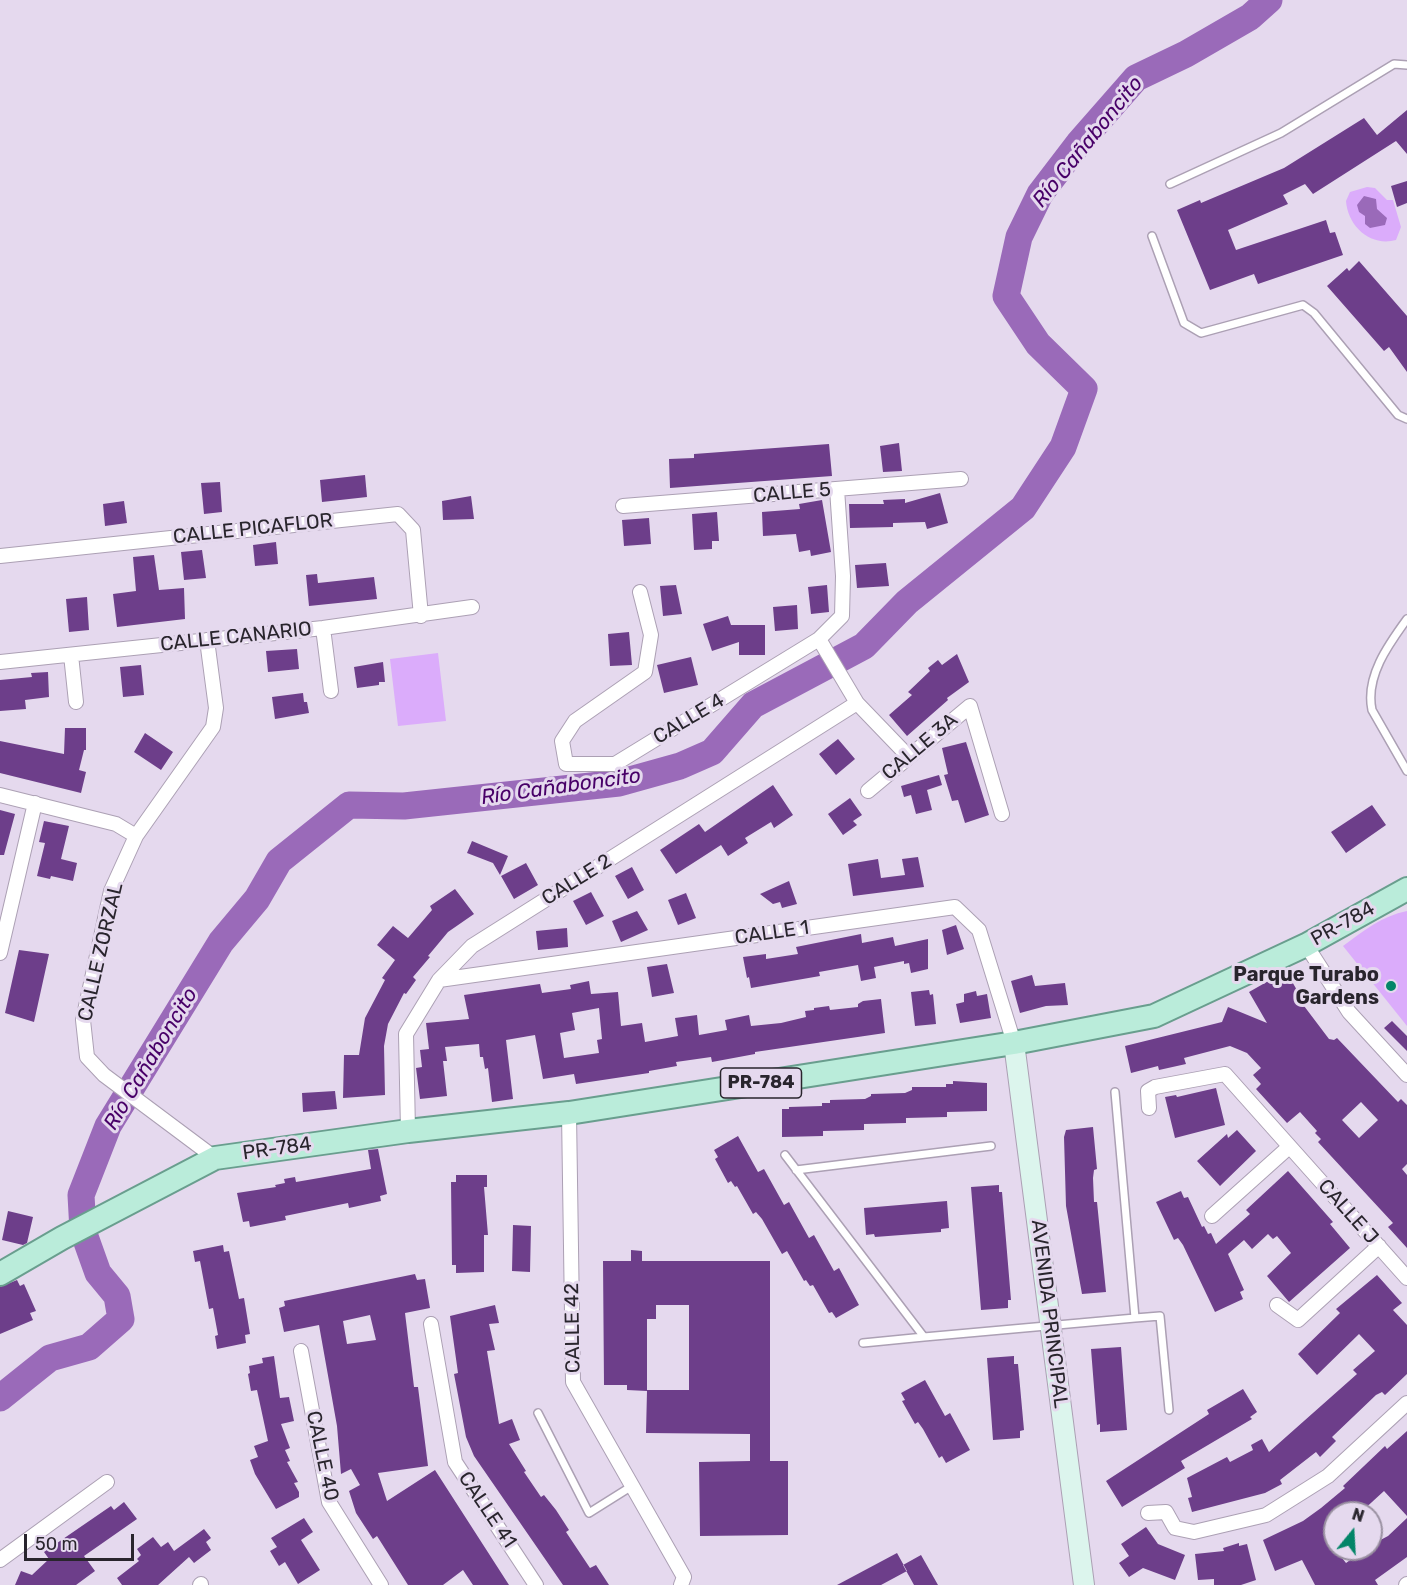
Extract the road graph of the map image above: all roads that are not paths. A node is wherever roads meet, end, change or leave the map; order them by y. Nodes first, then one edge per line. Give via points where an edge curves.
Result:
1 (1407, 65) edge
2 (1170, 184) dead end
3 (1152, 236) dead end
4 (1407, 419) edge
5 (961, 479) dead end
6 (837, 489) junction
7 (623, 506) dead end
8 (0, 556) edge
9 (640, 592) dead end
10 (472, 608) dead end
11 (421, 616) junction
12 (1407, 619) edge
13 (323, 628) junction
14 (819, 639) junction
15 (207, 640) junction
16 (70, 655) junction
17 (0, 662) edge
18 (331, 691) dead end
19 (76, 702) dead end
20 (857, 704) junction
21 (908, 756) junction
22 (1407, 771) edge
23 (868, 791) dead end
24 (0, 795) edge
25 (35, 803) junction
26 (1002, 814) dead end
27 (136, 836) junction
28 (1407, 888) edge
29 (5, 907) edge
30 (1306, 945) junction
31 (0, 953) edge
32 (439, 980) junction
33 (1014, 1043) junction
34 (1407, 1076) edge
35 (1115, 1092) dead end
36 (1149, 1108) dead end
37 (569, 1113) junction
38 (408, 1131) junction
39 (991, 1146) dead end
40 (1289, 1147) junction
41 (785, 1155) dead end
42 (215, 1158) junction
43 (796, 1170) junction
44 (1212, 1216) dead end
45 (1379, 1246) junction
46 (0, 1274) edge
47 (1407, 1278) edge
48 (1277, 1305) dead end
49 (1135, 1318) junction
50 (431, 1324) dead end
51 (1051, 1324) junction
52 (924, 1337) junction
53 (863, 1343) dead end
54 (301, 1351) dead end
55 (1407, 1403) edge
56 (1169, 1410) dead end
57 (538, 1413) dead end
58 (107, 1482) dead end
59 (632, 1486) junction
60 (1148, 1513) dead end
61 (0, 1560) edge
62 (381, 1585) edge
63 (536, 1585) edge
64 (681, 1585) edge
65 (1084, 1585) edge

1 - 2 lane via 1394,64 1281,133
3 - 4 lane via 1184,323 1192,329 1201,333 1304,305 1398,415
5 - 6 street, CALLE 5
6 - 7 street, CALLE 5
6 - 14 street, CALLE 4 via 842,616
8 - 11 street, CALLE PICAFLOR via 398,514 413,530
9 - 14 street, CALLE 4 via 651,635 645,672 575,721 562,741 566,764 615,764
10 - 11 street, CALLE CANARIO
11 - 13 street, CALLE CANARIO
12 - 22 lane via 1377,668 1370,700
13 - 15 street, CALLE CANARIO
13 - 18 street
14 - 20 street
15 - 16 street, CALLE CANARIO
15 - 27 street, CALLE ZORZAL via 216,708 213,727
16 - 17 street, CALLE CANARIO
16 - 19 street
20 - 21 street
20 - 32 street, CALLE 2 via 472,946
21 - 23 street, CALLE 3A
21 - 26 street, CALLE 3A via 970,706
24 - 25 street
25 - 27 street via 116,824
25 - 29 street
27 - 42 street, CALLE ZORZAL via 111,891 83,1020 87,1057 104,1076
28 - 30 main road, PR-784 / PR-784
29 - 31 street
30 - 33 main road, PR-784 / PR-784 via 1154,1016
30 - 34 street via 1349,1012
32 - 33 street, CALLE 1 via 956,906 979,930
32 - 38 street, CALLE 2 via 406,1034
33 - 37 main road, PR-784 / PR-784
33 - 51 street, AVENIDA PRINCIPAL
35 - 49 lane
36 - 40 street, CALLE J via 1148,1091 1155,1087 1225,1074
37 - 38 main road, PR-784 / PR-784
37 - 59 street, CALLE 42 via 573,1382
38 - 42 main road, PR-784 / PR-784
39 - 43 lane
40 - 44 street
40 - 45 street, CALLE J
41 - 43 lane
42 - 46 main road, PR-784 / PR-784
43 - 52 lane
45 - 47 street, CALLE J
45 - 48 street via 1298,1320
49 - 51 lane
49 - 56 lane via 1160,1316
50 - 63 street, CALLE 41 via 455,1462
51 - 52 lane
51 - 65 street, AVENIDA PRINCIPAL
52 - 53 lane
54 - 62 street, CALLE 40 via 329,1502
55 - 60 street via 1328,1476 1266,1515 1194,1532 1175,1528 1166,1512
57 - 59 lane via 589,1514
58 - 61 street
59 - 64 street, CALLE 42 via 684,1577

